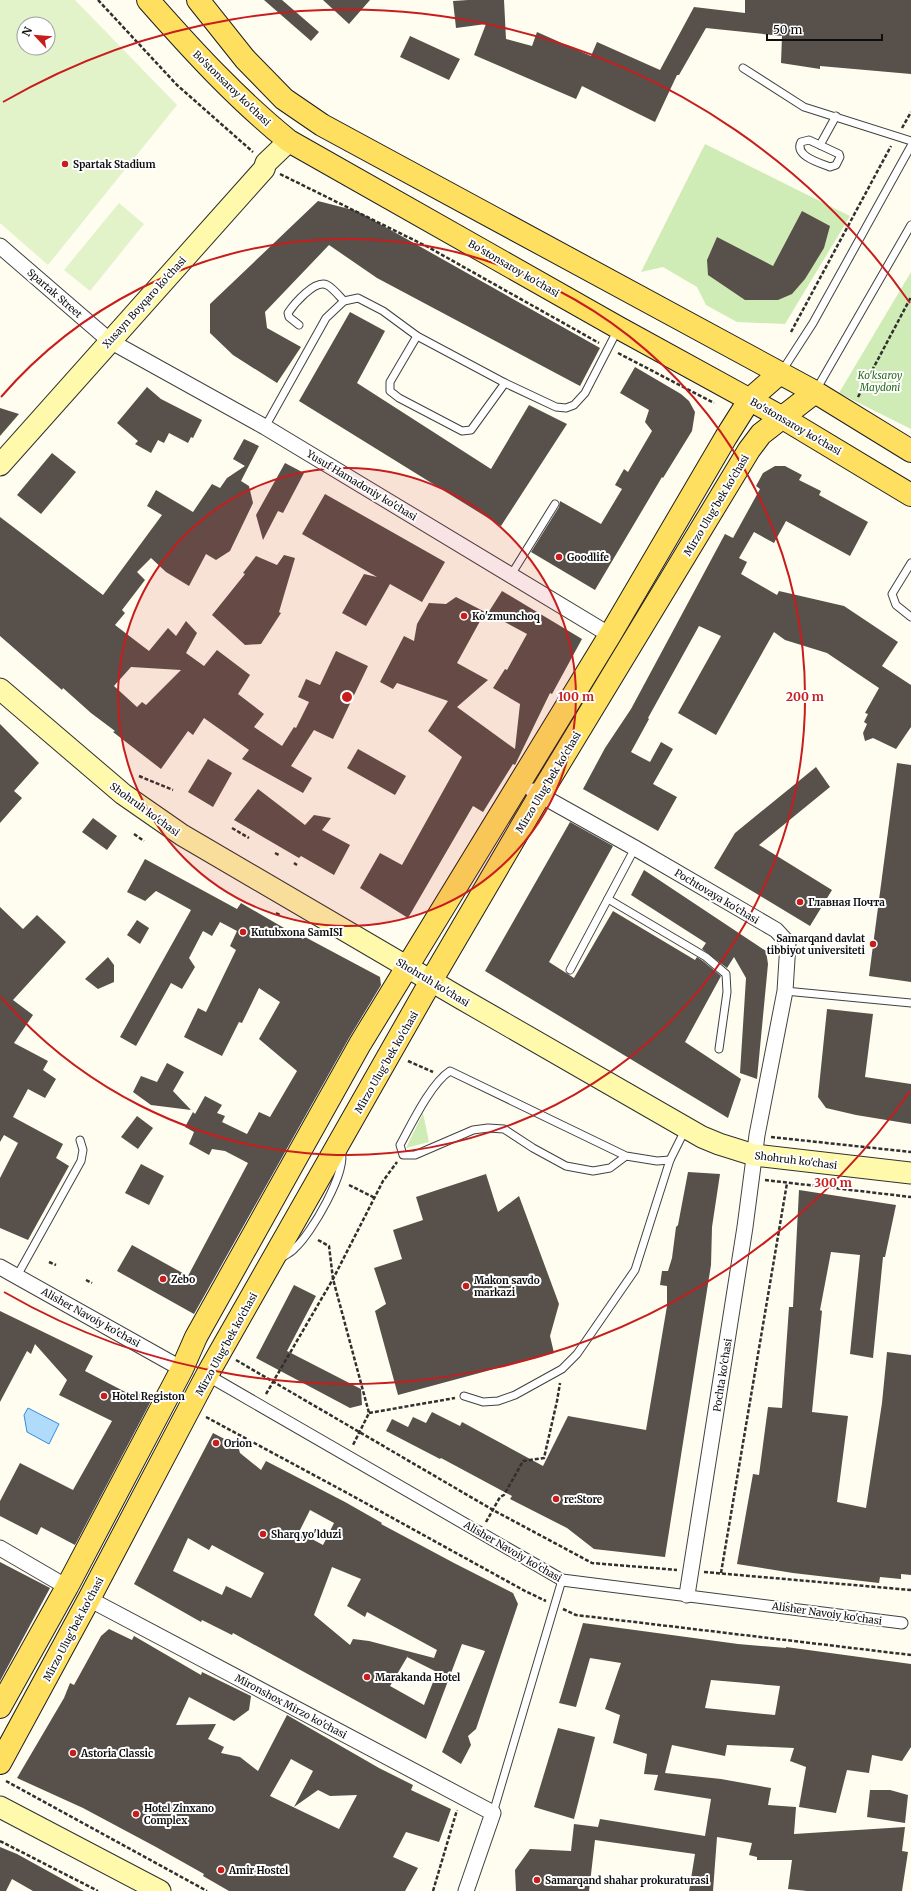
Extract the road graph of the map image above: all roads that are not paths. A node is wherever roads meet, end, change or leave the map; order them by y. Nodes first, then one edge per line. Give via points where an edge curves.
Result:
1 (148, 0) edge
2 (198, 0) edge
3 (743, 68) dead end
4 (836, 116) junction
5 (289, 141) junction
6 (911, 141) edge
7 (820, 144) junction
8 (911, 146) edge
9 (911, 224) edge
10 (0, 246) edge
11 (344, 300) junction
12 (299, 325) dead end
13 (619, 328) junction
14 (417, 336) junction
15 (110, 341) junction
16 (780, 373) junction
17 (505, 383) junction
18 (814, 392) junction
19 (750, 399) junction
20 (783, 418) junction
21 (265, 427) junction
22 (911, 451) edge
23 (0, 465) edge
24 (911, 495) edge
25 (555, 504) dead end
26 (911, 563) edge
27 (511, 575) junction
28 (911, 617) edge
29 (610, 635) junction
30 (0, 689) edge
31 (520, 784) junction
32 (540, 795) junction
33 (635, 848) junction
34 (608, 899) junction
35 (407, 967) junction
36 (570, 970) dead end
37 (431, 981) junction
38 (785, 991) junction
39 (911, 1003) edge
40 (719, 1049) dead end
41 (686, 1128) junction
42 (80, 1140) dead end
43 (756, 1145) junction
44 (626, 1156) junction
45 (670, 1160) junction
46 (911, 1173) edge
47 (0, 1267) edge
48 (17, 1276) junction
49 (182, 1368) junction
50 (208, 1375) junction
51 (464, 1396) road end
52 (0, 1548) edge
53 (562, 1580) junction
54 (67, 1587) junction
55 (687, 1595) junction
56 (89, 1600) junction
57 (902, 1623) dead end
58 (0, 1707) edge
59 (3, 1772) edge
60 (0, 1807) edge
61 (493, 1813) junction
62 (160, 1891) edge
63 (466, 1891) edge

1 - 5 main road, Bo'stonsaroy ko'chasi via 222,81
2 - 16 main road via 245,59 284,99 322,125
3 - 4 lane via 804,107
4 - 6 lane
4 - 7 lane
5 - 13 main road, Bo'stonsaroy ko'chasi
5 - 15 main road, Xusayn Boyqaro ko'chasi via 266,163 264,169
7 - 7 lane via 805,140 801,142 799,150 833,167 839,161 839,154
8 - 16 lane via 809,328
9 - 18 lane
10 - 15 street, Spartak Street
11 - 12 lane via 327,285 320,283 314,286 288,313
11 - 14 lane via 358,298 383,311
11 - 21 lane via 326,318
13 - 17 lane via 590,385 574,405 566,408 556,407
13 - 19 main road, Bo'stonsaroy ko'chasi
14 - 17 lane
14 - 17 lane via 390,382 390,391 462,432 471,430
15 - 21 street, Yusuf Hamadoniy ko'chasi
15 - 23 main road, Xusayn Boyqaro ko'chasi
16 - 18 main road
16 - 19 main road
18 - 20 main road, Mirzo Ulug'bek ko'chasi
18 - 22 main road
19 - 20 main road, Bo'stonsaroy ko'chasi
19 - 29 main road
20 - 24 main road, Bo'stonsaroy ko'chasi
20 - 32 main road, Mirzo Ulug'bek ko'chasi via 761,434 749,450
21 - 27 street, Yusuf Hamadoniy ko'chasi
25 - 27 lane
26 - 28 lane via 892,594 896,605
27 - 29 street, Yusuf Hamadoniy ko'chasi
29 - 31 main road
30 - 35 main road, Shohruh ko'chasi via 152,816
31 - 32 street, Pochtovaya ko'chasi
31 - 35 main road
32 - 33 street, Pochtovaya ko'chasi
32 - 37 main road, Mirzo Ulug'bek ko'chasi
33 - 34 lane
33 - 38 street, Pochtovaya ko'chasi via 776,930 788,943
34 - 36 lane
34 - 40 lane via 706,957 726,974 727,992
35 - 37 main road, Shohruh ko'chasi
35 - 49 main road via 360,1044 196,1337
37 - 41 main road, Shohruh ko'chasi
37 - 50 main road, Mirzo Ulug'bek ko'chasi
38 - 39 lane
38 - 43 street, Pochtovaya ko'chasi
41 - 43 main road, Shohruh ko'chasi via 719,1144
41 - 45 lane
42 - 48 lane via 83,1150 81,1161
43 - 46 main road, Shohruh ko'chasi
43 - 55 street, Pochta ko'chasi
44 - 44 lane via 457,1073 450,1072 442,1076 400,1145 402,1155 415,1156 473,1130 488,1128 504,1129 566,1166 593,1170 610,1168
44 - 45 lane via 657,1162
45 - 51 lane via 635,1270 577,1354 562,1369 515,1395 498,1401 484,1402
47 - 48 street, Alisher Navoiy ko'chasi
48 - 49 street, Alisher Navoiy ko'chasi
49 - 54 main road
50 - 53 street, Alisher Navoiy ko'chasi
50 - 56 main road, Mirzo Ulug'bek ko'chasi
52 - 54 street
53 - 55 street, Alisher Navoiy ko'chasi
53 - 61 lane
54 - 58 main road
55 - 57 street, Alisher Navoiy ko'chasi
56 - 59 main road, Mirzo Ulug'bek ko'chasi
56 - 61 street, Mironshox Mirzo ko'chasi
60 - 62 main road
61 - 63 street

